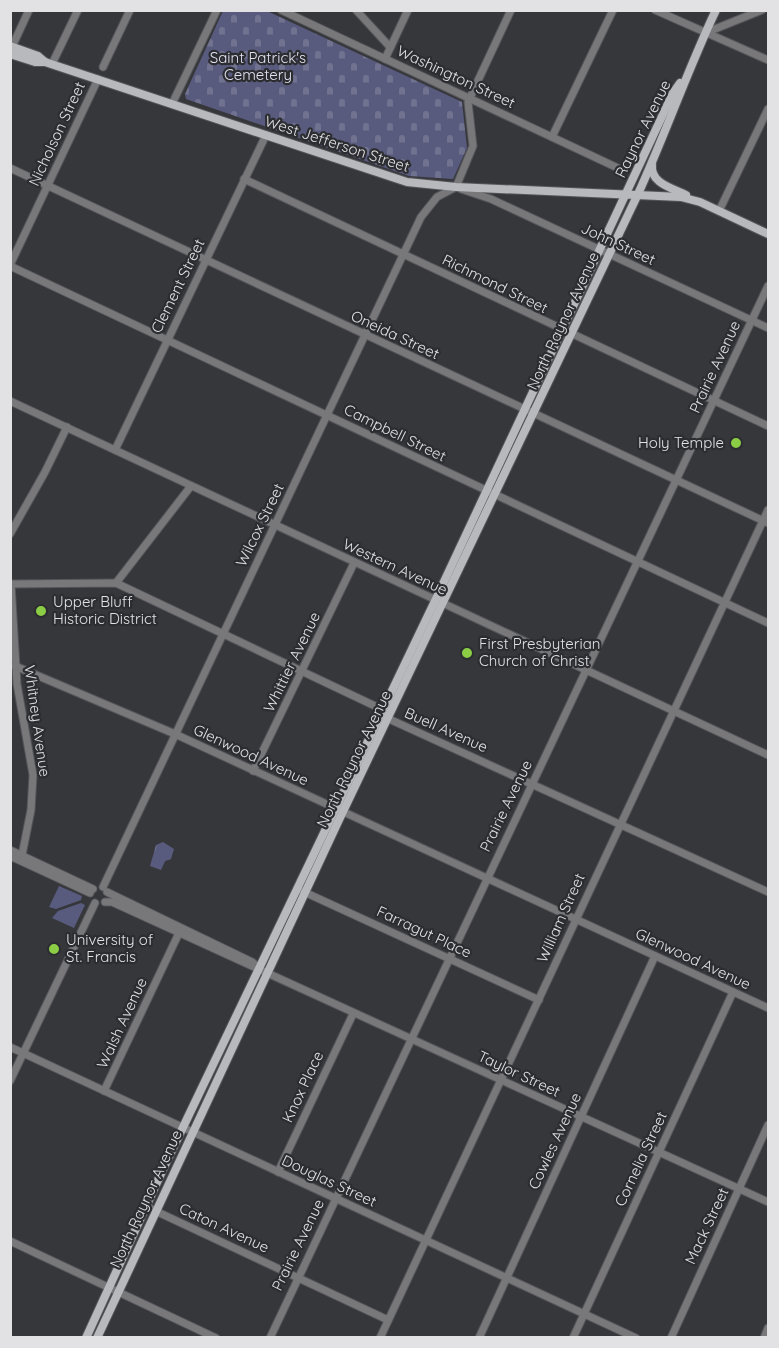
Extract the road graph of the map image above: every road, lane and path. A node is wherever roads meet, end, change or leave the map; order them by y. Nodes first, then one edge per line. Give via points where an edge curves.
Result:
1 (29, 10) edge
2 (78, 10) edge
3 (130, 10) edge
4 (217, 10) edge
5 (282, 10) edge
6 (356, 10) edge
7 (408, 10) edge
8 (511, 10) edge
9 (613, 10) edge
10 (655, 10) edge
11 (716, 10) edge
12 (762, 10) edge
13 (705, 33) junction
14 (390, 47) junction
15 (11, 49) edge
16 (385, 59) junction
17 (768, 60) edge
18 (49, 63) junction
19 (103, 67) dead end
20 (685, 76) junction
21 (98, 79) junction
22 (469, 98) junction
23 (172, 104) junction
24 (768, 109) edge
25 (266, 135) junction
26 (552, 137) junction
27 (652, 163) junction
28 (10, 168) edge
29 (620, 169) dead end
30 (244, 179) junction
31 (48, 186) junction
32 (456, 187) junction
33 (627, 194) junction
34 (638, 194) junction
35 (700, 202) junction
36 (719, 211) junction
37 (768, 234) edge
38 (600, 250) junction
39 (404, 255) junction
40 (609, 255) junction
41 (206, 260) junction
42 (10, 265) edge
43 (768, 286) edge
44 (752, 321) junction
45 (768, 328) edge
46 (561, 330) junction
47 (364, 335) junction
48 (571, 335) junction
49 (168, 340) junction
50 (714, 400) junction
51 (10, 401) edge
52 (524, 411) junction
53 (326, 415) junction
54 (533, 415) junction
55 (768, 426) edge
56 (67, 427) junction
57 (115, 450) junction
58 (676, 481) junction
59 (191, 486) junction
60 (490, 493) junction
61 (768, 510) edge
62 (766, 522) edge
63 (275, 526) junction
64 (10, 534) edge
65 (637, 562) junction
66 (354, 563) junction
67 (116, 583) junction
68 (11, 584) edge
69 (725, 602) junction
70 (439, 603) junction
71 (768, 622) edge
72 (222, 633) junction
73 (15, 666) junction
74 (303, 671) junction
75 (585, 671) junction
76 (673, 712) junction
77 (385, 716) junction
78 (175, 734) junction
79 (768, 755) edge
80 (253, 771) junction
81 (531, 784) junction
82 (338, 811) junction
83 (620, 824) junction
84 (10, 850) edge
85 (10, 855) edge
86 (21, 858) junction
87 (486, 879) junction
88 (297, 888) junction
89 (105, 890) junction
90 (92, 891) junction
91 (306, 892) junction
92 (768, 892) edge
93 (105, 902) junction
94 (95, 903) junction
95 (574, 919) junction
96 (277, 929) junction
97 (179, 933) junction
98 (286, 934) junction
99 (655, 956) junction
100 (449, 958) junction
101 (263, 971) junction
102 (733, 992) junction
103 (540, 1000) junction
104 (768, 1008) edge
105 (353, 1014) junction
106 (411, 1040) junction
107 (10, 1047) edge
108 (24, 1053) junction
109 (500, 1080) junction
110 (10, 1081) edge
111 (104, 1091) junction
112 (581, 1118) junction
113 (768, 1125) edge
114 (188, 1130) junction
115 (660, 1152) junction
116 (278, 1172) junction
117 (739, 1188) junction
118 (335, 1199) junction
119 (768, 1202) edge
120 (151, 1209) junction
121 (10, 1241) edge
122 (425, 1241) junction
123 (297, 1277) junction
124 (507, 1278) junction
125 (114, 1289) junction
126 (584, 1314) junction
127 (388, 1320) junction
128 (768, 1328) edge
129 (86, 1338) edge
130 (97, 1338) edge
131 (216, 1338) edge
132 (270, 1338) edge
133 (380, 1338) edge
134 (478, 1338) edge
135 (573, 1338) edge
136 (636, 1338) edge
137 (671, 1338) edge
138 (764, 1338) edge

1 - 15 street
2 - 18 street
3 - 19 street
4 - 23 street
5 - 16 street, Washington Street
6 - 14 street
7 - 14 street
8 - 22 street
9 - 26 street
10 - 13 street
11 - 13 main road, Raynor Avenue
12 - 13 street
13 - 17 street
13 - 20 main road, Raynor Avenue
14 - 16 street
15 - 18 main road, West Jefferson Street via 35,62
16 - 22 street, Washington Street
18 - 21 main road, West Jefferson Street
20 - 27 main road, Raynor Avenue
20 - 33 main road, Raynor Avenue via 673,93
21 - 23 main road, West Jefferson Street
21 - 31 street, Nicholson Street
22 - 26 street, Washington Street
22 - 32 street via 473,146
23 - 25 main road, West Jefferson Street
24 - 36 street
25 - 30 street, Clement Street
25 - 32 main road, West Jefferson Street via 407,182
26 - 29 street, Washington Street
27 - 34 main road, Raynor Avenue
27 - 35 main road via 655,178
28 - 31 street, Oneida Street
30 - 39 street, Richmond Street
30 - 41 street, Clement Street
31 - 41 street, Oneida Street
31 - 42 street, Nicholson Street
32 - 33 main road, West Jefferson Street
32 - 38 street, John Street
32 - 39 street, Wilcox Street via 428,207
33 - 34 main road, West Jefferson Street
33 - 38 main road, North Raynor Avenue
34 - 35 main road, West Jefferson Street
34 - 40 main road, North Raynor Avenue
35 - 36 main road, West Jefferson Street
36 - 37 main road, West Jefferson Street
38 - 40 street, John Street
38 - 46 main road, North Raynor Avenue
39 - 46 street, Richmond Street
39 - 47 street, Wilcox Street
40 - 44 street, John Street
40 - 48 main road, North Raynor Avenue
41 - 47 street, Oneida Street
41 - 49 street, Clement Street
42 - 49 street, Campbell Street
43 - 44 street, Prairie Avenue
44 - 45 street, John Street
44 - 50 street, Prairie Avenue
46 - 48 street, Richmond Street
46 - 52 main road, North Raynor Avenue
47 - 52 street, Oneida Street
47 - 53 street, Wilcox Street
48 - 50 street, Richmond Street
48 - 54 main road, North Raynor Avenue
49 - 53 street, Campbell Street
49 - 57 street, Clement Street
50 - 55 street, Richmond Street
50 - 58 street, Prairie Avenue
51 - 56 street, Western Avenue
52 - 54 street, Oneida Street
52 - 60 main road, North Raynor Avenue
53 - 60 street, Campbell Street
53 - 63 street, Wilcox Street
54 - 58 street, Oneida Street
54 - 60 main road, North Raynor Avenue
56 - 57 street, Western Avenue
56 - 64 street
57 - 59 street, Western Avenue
58 - 62 street, Oneida Street
58 - 65 street, Prairie Avenue
59 - 63 street, Western Avenue
59 - 67 street
60 - 65 street, Campbell Street
60 - 70 main road, North Raynor Avenue
61 - 62 street, William Street
62 - 69 street, William Street
63 - 66 street, Western Avenue
63 - 72 street, Wilcox Street
65 - 69 street, Campbell Street
65 - 75 street, Prairie Avenue
66 - 70 street, Western Avenue
66 - 74 street, Whittier Avenue
67 - 68 street, Buell Avenue
67 - 72 street, Buell Avenue
68 - 73 street, Whitney Avenue
69 - 71 street, Campbell Street
69 - 76 street, William Street
70 - 75 street, Western Avenue
70 - 77 main road, North Raynor Avenue
72 - 74 street, Buell Avenue
72 - 78 street, Wilcox Street
73 - 78 street, Glenwood Avenue
73 - 86 street, Whitney Avenue via 33,775 31,810
74 - 77 street, Buell Avenue via 375,706
74 - 80 street, Whittier Avenue
75 - 76 street, Western Avenue
75 - 81 street, Prairie Avenue
76 - 79 street, Western Avenue
76 - 83 street, William Street
77 - 81 street, Buell Avenue
77 - 82 main road, North Raynor Avenue
78 - 80 street, Glenwood Avenue
78 - 89 street, Wilcox Street
80 - 82 street, Glenwood Avenue
81 - 83 street, Buell Avenue
81 - 87 street, Prairie Avenue
82 - 87 street, Glenwood Avenue
82 - 88 main road, North Raynor Avenue
82 - 91 main road, North Raynor Avenue
83 - 92 street, Buell Avenue
83 - 95 street, William Street
84 - 86 street
85 - 86 street
86 - 90 street
87 - 95 street, Glenwood Avenue
87 - 100 street, Prairie Avenue
88 - 91 street, Farragut Place
88 - 96 main road, North Raynor Avenue
89 - 90 street
89 - 93 street, Wilcox Street
89 - 101 street, Taylor Street
90 - 94 street
91 - 98 main road, North Raynor Avenue
91 - 100 street, Farragut Place
93 - 94 street
93 - 97 street, Taylor Street
94 - 108 street
95 - 99 street, Glenwood Avenue
95 - 103 street, William Street
96 - 98 main road
96 - 101 main road, North Raynor Avenue
97 - 101 street, Taylor Street
97 - 111 street, Walsh Avenue
98 - 101 main road, North Raynor Avenue
99 - 102 street, Glenwood Avenue
99 - 112 street, Cowles Avenue
100 - 103 street, Farragut Place
100 - 106 street, Prairie Avenue
101 - 105 street, Taylor Street
101 - 114 main road, North Raynor Avenue
102 - 104 street, Glenwood Avenue
102 - 115 street, Cornelia Street
103 - 109 street, William Street
105 - 106 street, Taylor Street
105 - 116 street, Knox Place
106 - 109 street, Taylor Street
106 - 118 street, Prairie Avenue
107 - 108 street, Douglas Street
108 - 110 street
108 - 111 street, Douglas Street
109 - 112 street, Taylor Street
109 - 122 street, William Street
111 - 114 street, Douglas Street
112 - 115 street, Taylor Street
112 - 124 street, Cowles Avenue
113 - 117 street, Mack Street
114 - 116 street, Douglas Street
114 - 120 main road, North Raynor Avenue
115 - 117 street, Taylor Street
115 - 126 street, Cornelia Street
116 - 118 street, Douglas Street
117 - 119 street, Taylor Street
117 - 137 street, Mack Street
118 - 122 street, Douglas Street
118 - 123 street, Prairie Avenue
120 - 123 street, Caton Avenue
120 - 125 main road, North Raynor Avenue
121 - 125 street
122 - 124 street, Douglas Street
122 - 127 street, William Street
123 - 127 street, Caton Avenue
123 - 132 street, Prairie Avenue
124 - 126 street, Douglas Street
124 - 134 street, Cowles Avenue
125 - 129 main road, North Raynor Avenue
125 - 130 main road, North Raynor Avenue
125 - 131 street
126 - 135 street, Cornelia Street
126 - 136 street, Douglas Street
127 - 133 street, William Street
128 - 138 street

